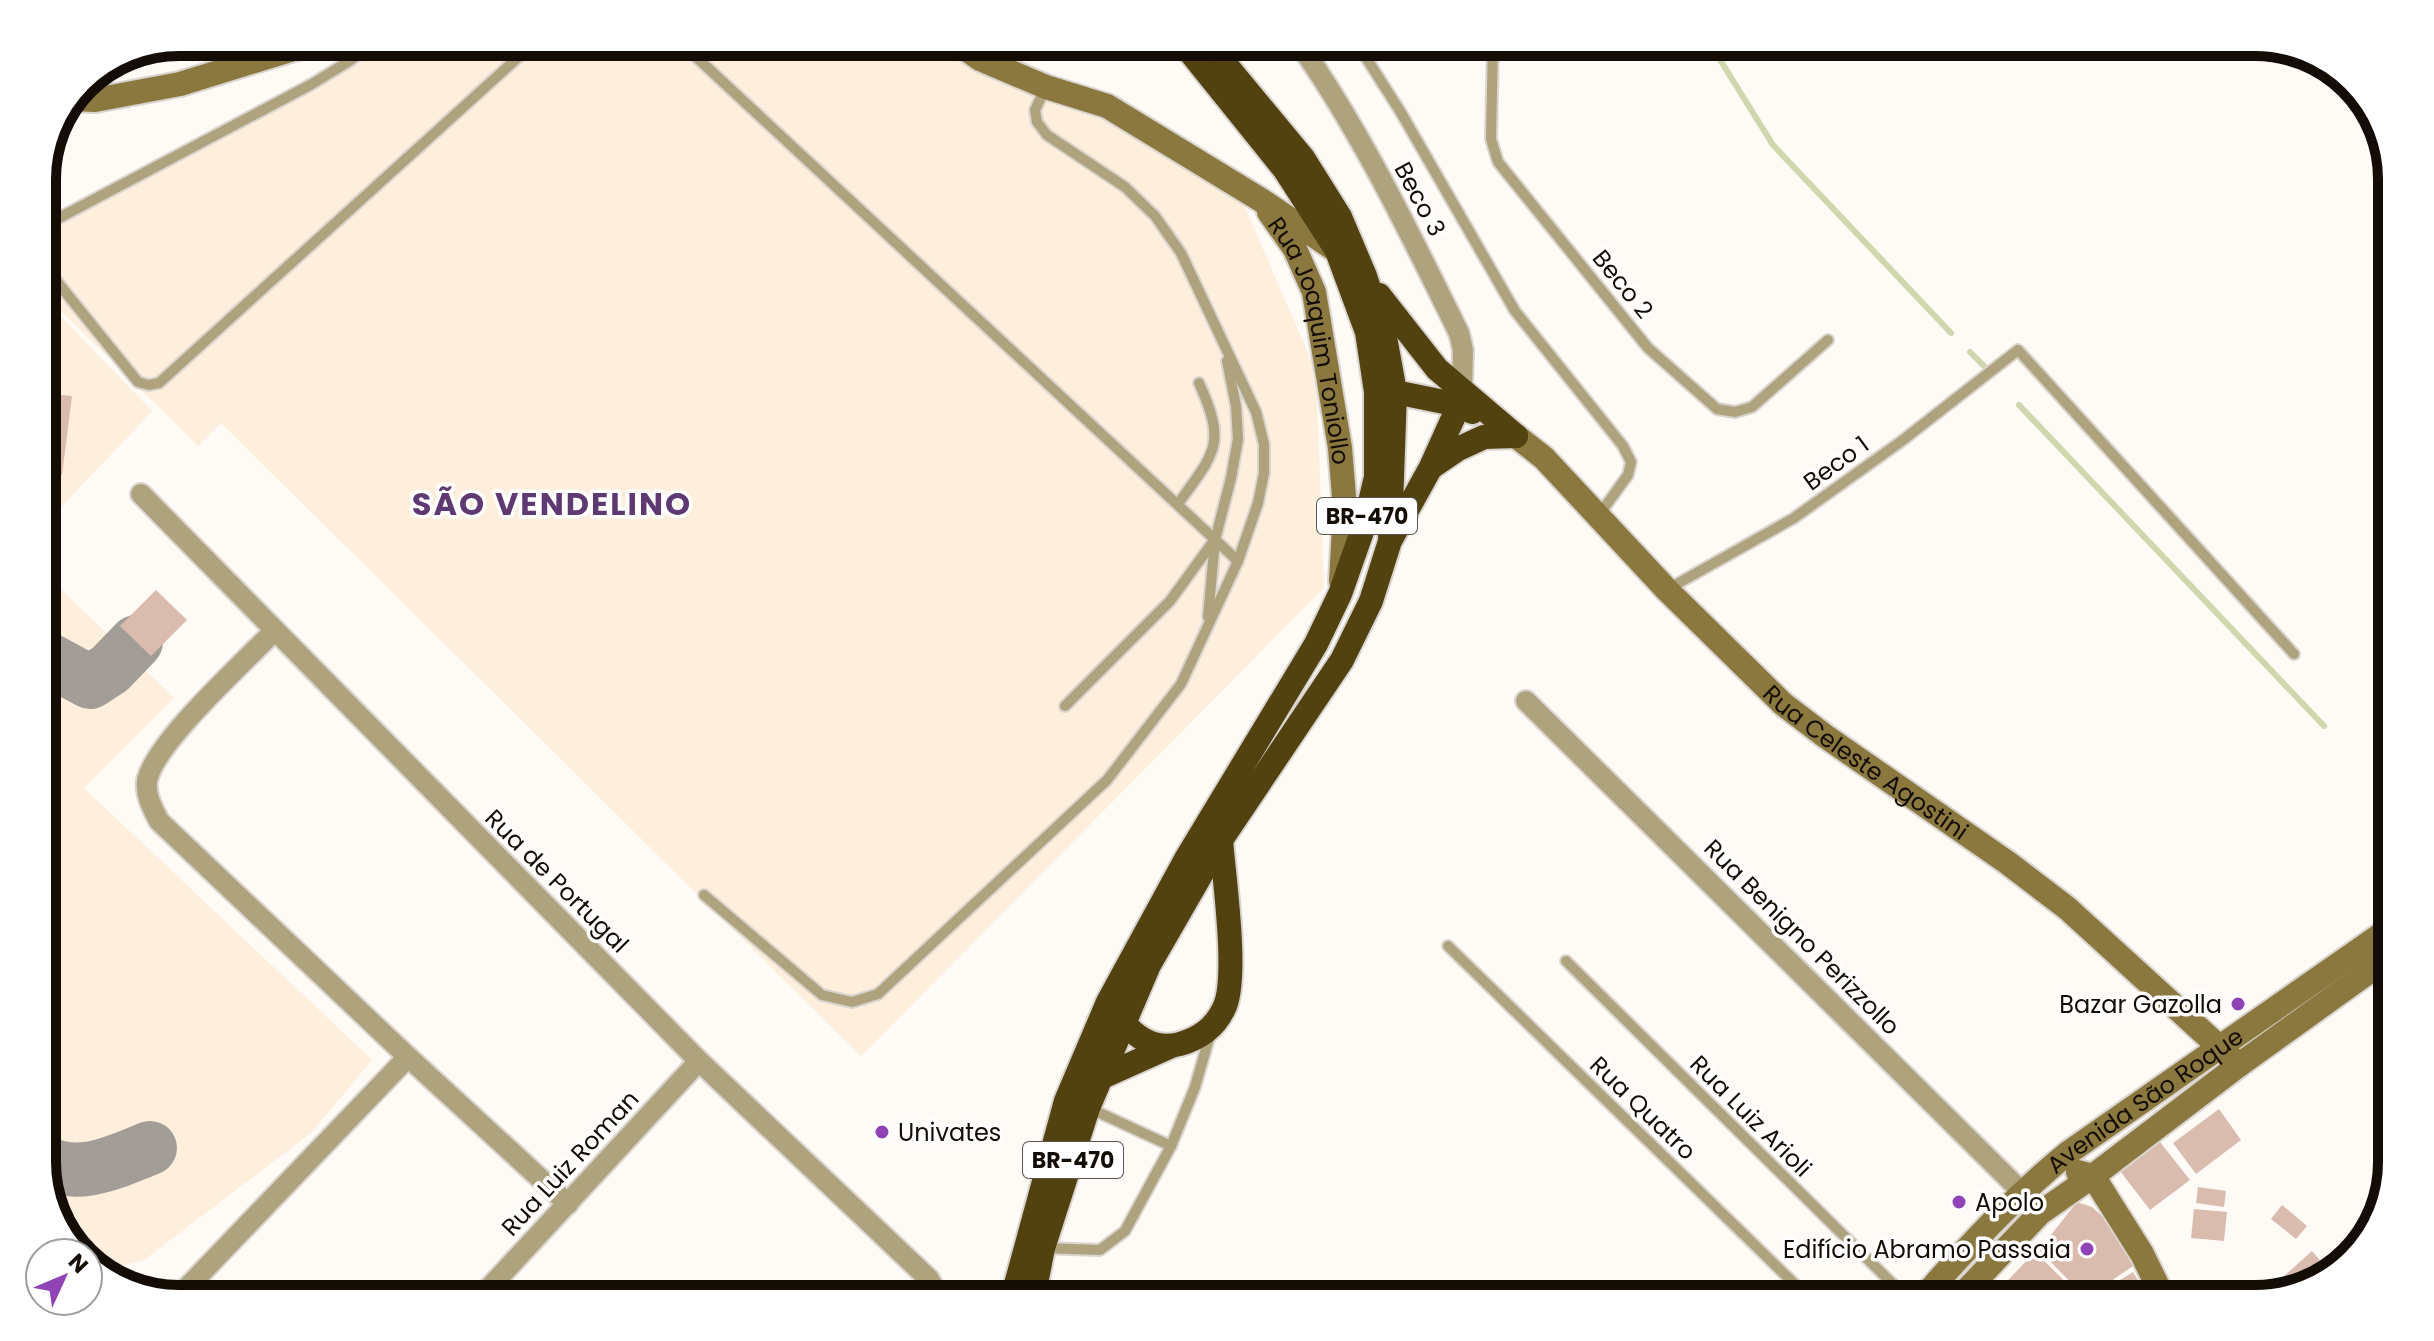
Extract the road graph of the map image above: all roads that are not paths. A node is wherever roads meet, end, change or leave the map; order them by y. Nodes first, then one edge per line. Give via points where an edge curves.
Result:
1 (271, 56) edge
2 (356, 56) edge
3 (520, 56) edge
4 (695, 56) edge
5 (976, 56) edge
6 (1193, 56) edge
7 (1219, 56) edge
8 (1308, 56) edge
9 (1365, 56) edge
10 (1493, 56) edge
11 (1046, 87) junction
12 (85, 100) edge
13 (1261, 200) junction
14 (56, 220) edge
15 (1337, 251) junction
16 (1365, 276) junction
17 (56, 280) edge
18 (1828, 340) dead end
19 (1224, 347) junction
20 (1199, 383) dead end
21 (1395, 392) junction
22 (1460, 399) junction
23 (1516, 436) junction
24 (1431, 467) junction
25 (141, 494) dead end
26 (1178, 504) junction
27 (1598, 517) junction
28 (1215, 540) junction
29 (1390, 541) junction
30 (1238, 561) junction
31 (1667, 590) junction
32 (1340, 594) junction
33 (1207, 626) junction
34 (274, 631) junction
35 (2294, 654) dead end
36 (1526, 701) dead end
37 (1065, 706) dead end
38 (1221, 840) junction
39 (704, 895) dead end
40 (2378, 937) edge
41 (1448, 946) dead end
42 (1566, 961) dead end
43 (2378, 965) edge
44 (1108, 1002) junction
45 (1124, 1024) junction
46 (1212, 1028) junction
47 (1170, 1047) junction
48 (2219, 1048) junction
49 (408, 1057) junction
50 (699, 1061) junction
51 (2239, 1065) junction
52 (1102, 1077) junction
53 (1088, 1108) junction
54 (1171, 1146) junction
55 (2093, 1176) junction
56 (2029, 1185) junction
57 (568, 1204) junction
58 (2040, 1213) junction
59 (1043, 1248) junction
60 (196, 1285) edge
61 (492, 1285) edge
62 (932, 1285) edge
63 (1016, 1285) edge
64 (1036, 1285) edge
65 (1796, 1285) edge
66 (1894, 1285) edge
67 (1934, 1285) edge
68 (1971, 1285) edge
69 (2157, 1285) edge

1 - 12 street via 180,84
2 - 14 lane
3 - 17 lane via 159,383 138,382
4 - 26 lane
5 - 11 street, Rua Joaquim Toniollo
6 - 15 highway, BR-470 via 1285,170
7 - 16 highway, BR-470 via 1303,158 1340,217
8 - 22 street, Beco 3 via 1392,197 1459,333
9 - 27 lane via 1515,311 1623,446 1631,462 1628,475
10 - 18 lane, Beco 2 via 1491,139 1498,162 1648,348 1717,409 1735,412 1752,407
11 - 13 street, Rua Joaquim Toniollo via 1107,106
11 - 19 lane via 1035,110 1037,122 1155,216 1181,253
13 - 15 street
13 - 32 street, Rua Joaquim Toniollo via 1295,249 1314,292 1340,448 1345,509
15 - 16 highway
15 - 32 highway, BR-470 via 1367,332 1376,392 1376,477
16 - 21 highway, BR-470 via 1385,337
16 - 22 highway
19 - 28 lane via 1238,439
19 - 30 lane via 1256,412 1264,444 1258,503
20 - 26 lane via 1212,413 1211,458
21 - 22 highway
21 - 29 highway, BR-470
22 - 23 highway
22 - 24 highway
23 - 24 highway via 1484,437
23 - 27 street, Rua Celeste Agostini via 1544,458
24 - 29 highway
25 - 34 street, Rua de Portugal
26 - 28 lane
27 - 31 street, Rua Celeste Agostini
28 - 30 lane
28 - 33 lane
28 - 37 lane via 1170,601
29 - 38 highway, BR-470 via 1371,601 1342,660
30 - 33 lane
31 - 35 lane, Beco 1 via 1794,518 2018,350
31 - 48 street, Rua Celeste Agostini via 1783,704 2067,908
32 - 44 highway, BR-470
33 - 39 lane via 1181,684 1107,780 878,994 852,1002 822,995
34 - 49 street via 172,736 154,762 148,798 159,821
34 - 50 street, Rua de Portugal
36 - 56 street, Rua Benigno Perizzollo
38 - 45 highway, BR-470 via 1149,965
38 - 46 highway via 1230,971 1225,1005
40 - 48 street, Avenida São Roque
41 - 65 lane, Rua Quatro
42 - 66 lane, Rua Luiz Arioli
43 - 51 street, Avenida São Roque
44 - 45 highway
44 - 63 highway, BR-470 via 1066,1101
45 - 47 highway via 1150,1045
45 - 52 highway, BR-470
46 - 47 highway
46 - 54 lane
47 - 52 highway
48 - 51 street, Rua Celeste Agostini
48 - 56 street, Avenida São Roque
49 - 57 street
49 - 60 street
50 - 57 street, Rua Luiz Roman
50 - 62 street, Rua de Portugal
51 - 55 street, Avenida São Roque
52 - 53 highway, BR-470
53 - 54 lane
53 - 59 highway, BR-470
54 - 59 lane via 1125,1231 1111,1244 1100,1250
55 - 56 street via 2066,1172
55 - 58 street, Avenida São Roque
55 - 69 street
56 - 58 street, Rua Benigno Perizzollo
56 - 67 street, Avenida São Roque
57 - 61 street, Rua Luiz Roman
58 - 68 street, Avenida São Roque
59 - 64 highway, BR-470

